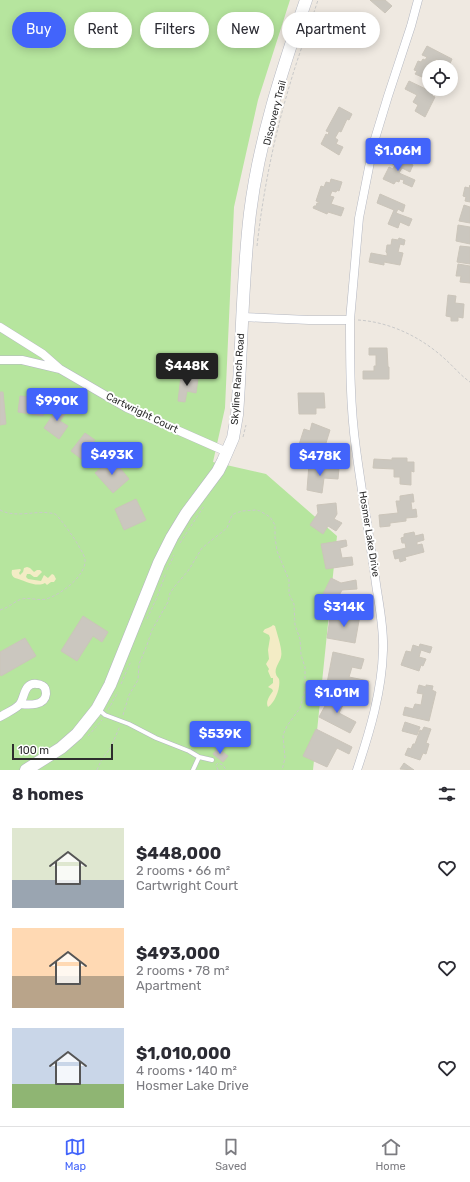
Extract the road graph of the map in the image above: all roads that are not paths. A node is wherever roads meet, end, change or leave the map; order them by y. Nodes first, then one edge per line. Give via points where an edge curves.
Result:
1 (306, 0) edge
2 (418, 0) edge
3 (242, 317) junction
4 (350, 320) junction
5 (0, 327) edge
6 (2, 358) edge
7 (60, 369) junction
8 (227, 452) junction
9 (20, 704) dead end
10 (97, 709) junction
11 (0, 716) edge
12 (199, 757) junction
13 (212, 760) dead end
14 (26, 770) edge
15 (193, 770) edge
16 (357, 770) edge

1 - 3 street, Skyline Ranch Road via 284,64 261,150 250,212
2 - 4 street, Hosmer Lake Drive via 374,142 359,218
3 - 4 street
3 - 8 street, Skyline Ranch Road via 237,415
4 - 16 street, Hosmer Lake Drive via 350,390 384,649 374,715
5 - 7 street, Cartwright Court via 43,354
6 - 7 street, Cartwright Court
7 - 8 street, Cartwright Court via 127,408
8 - 10 street, Skyline Ranch Road via 218,471 172,537 159,563 110,686
9 - 11 street
10 - 12 lane via 105,715
10 - 14 street, Skyline Ranch Road via 77,734 61,748
12 - 13 lane
12 - 15 lane

